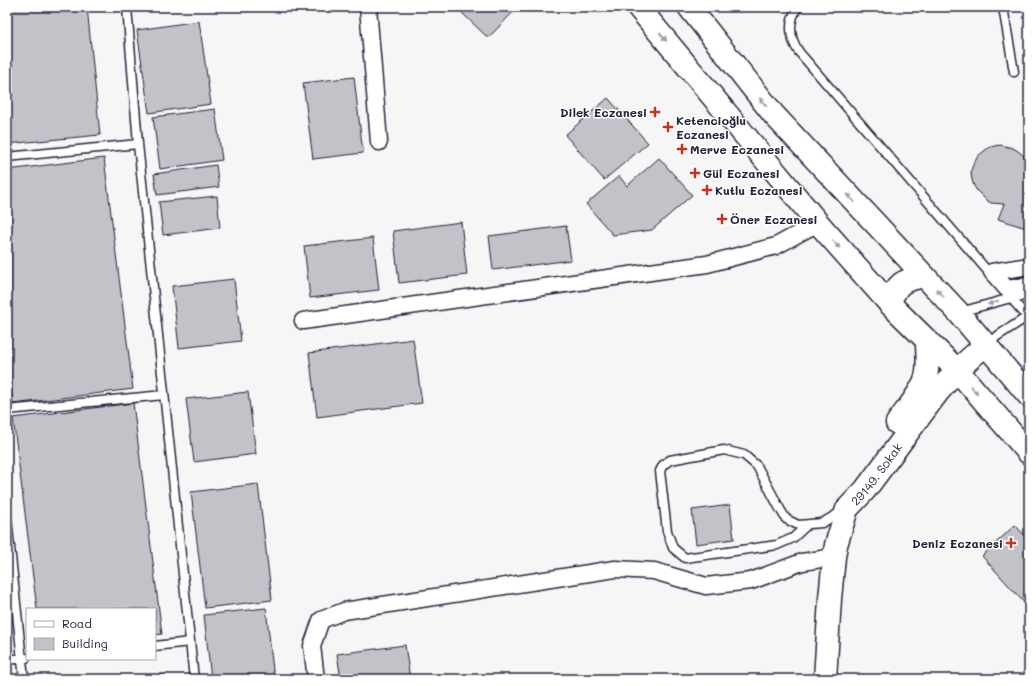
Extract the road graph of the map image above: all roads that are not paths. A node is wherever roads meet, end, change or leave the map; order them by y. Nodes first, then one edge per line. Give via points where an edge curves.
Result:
1 (127, 7) edge
2 (368, 7) edge
3 (638, 7) edge
4 (689, 7) edge
5 (798, 7) edge
6 (1003, 7) edge
7 (1014, 72) dead end
8 (379, 142) dead end
9 (138, 144) junction
10 (7, 157) edge
11 (818, 224) junction
12 (1029, 266) edge
13 (924, 276) junction
14 (1029, 285) edge
15 (1029, 295) edge
16 (1011, 298) junction
17 (889, 303) junction
18 (958, 312) junction
19 (1028, 318) edge
20 (303, 321) dead end
21 (927, 342) junction
22 (985, 345) junction
23 (957, 370) junction
24 (164, 395) junction
25 (1029, 396) edge
26 (7, 410) edge
27 (1029, 453) edge
28 (847, 509) junction
29 (7, 519) edge
30 (807, 525) junction
31 (834, 557) junction
32 (190, 642) junction
33 (156, 646) edge
34 (25, 658) edge
35 (7, 660) edge
36 (24, 679) edge
37 (194, 679) edge
38 (316, 679) edge
39 (825, 679) edge

1 - 9 lane
2 - 8 street
3 -> 11 street
13 -> 4 street via 774,115
5 - 16 lane via 792,20 791,31 793,42 799,52
6 - 7 lane
9 - 10 lane
9 - 24 lane
11 -> 17 street
11 - 20 street via 776,246 707,264
12 - 14 street via 992,272 1007,289
13 - 17 street via 902,283
18 -> 13 street
15 - 16 lane
16 -> 18 lane
16 - 19 lane
17 - 21 street
18 - 22 street
19 - 22 lane
21 - 23 street
21 - 28 street via 928,366 923,386 853,482
22 - 23 street, 29149. Sokak
22 - 25 street
23 -> 27 street
23 - 28 street, 29149. Sokak via 865,490
24 - 26 lane
24 - 32 lane
28 - 30 lane via 822,524
28 - 31 street, 29149. Sokak
29 - 34 lane
30 - 30 lane via 793,538 777,545 685,558 673,548 667,531 660,471 663,464 670,460 724,450 744,454 757,466 786,518 798,525
31 - 38 street via 802,562 751,580 706,586 654,571 615,569 344,611 321,620 312,646
31 - 39 street, 29149. Sokak
32 - 33 lane
32 - 37 lane
34 - 35 lane
34 - 36 lane

